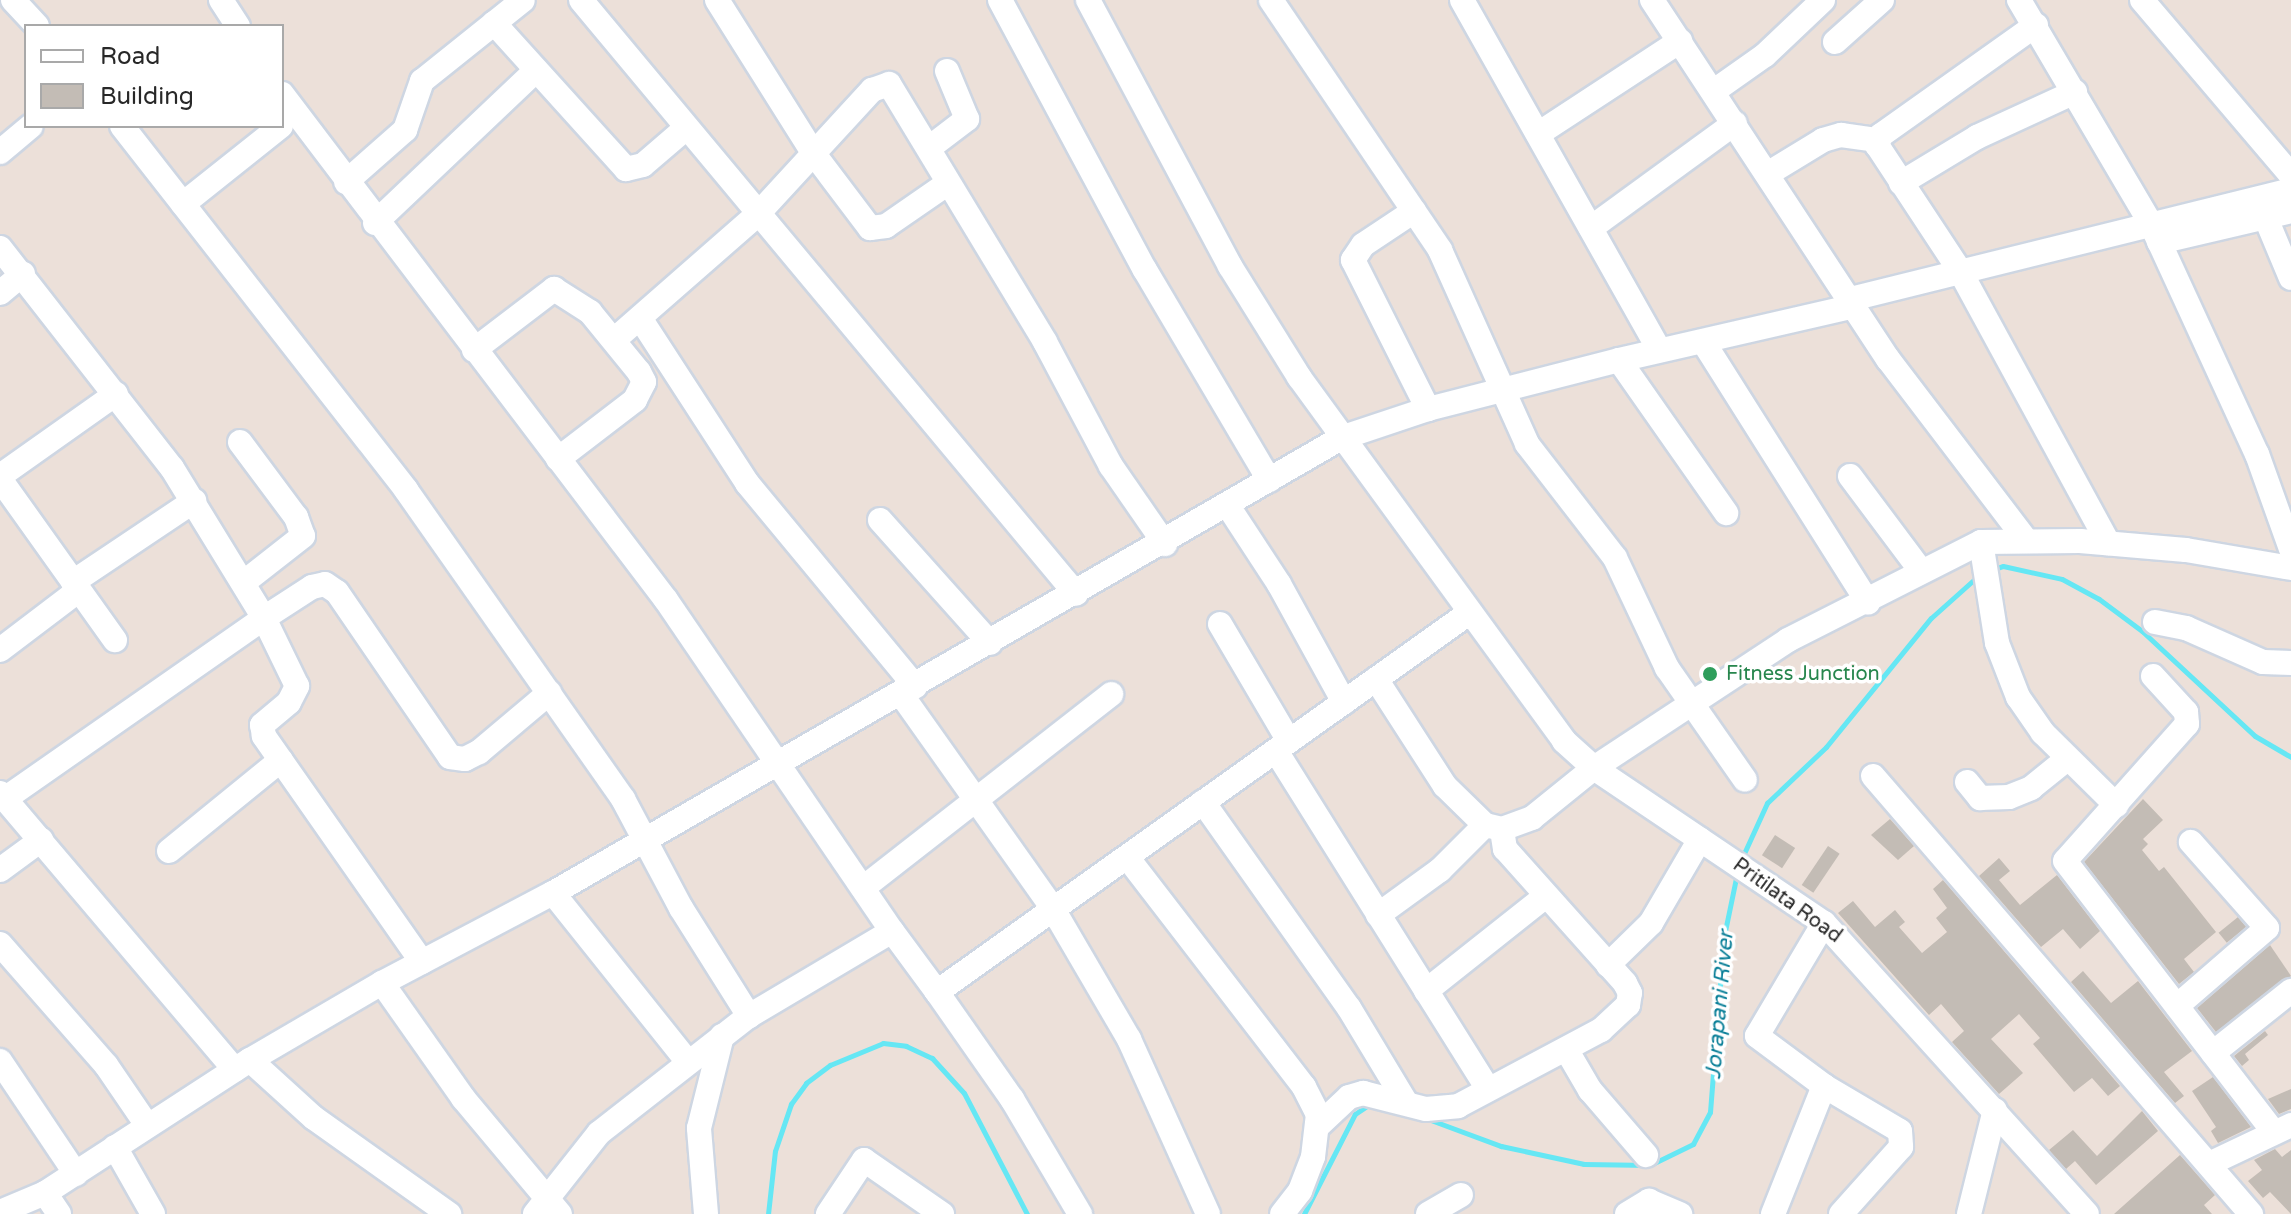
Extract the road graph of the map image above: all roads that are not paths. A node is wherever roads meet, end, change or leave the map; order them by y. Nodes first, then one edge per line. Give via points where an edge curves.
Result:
1 (13, 0) edge
2 (221, 0) edge
3 (523, 0) edge
4 (581, 0) edge
5 (717, 0) edge
6 (1000, 0) edge
7 (1088, 0) edge
8 (1271, 0) edge
9 (1462, 0) edge
10 (1652, 0) edge
11 (1823, 0) edge
12 (1882, 0) edge
13 (2019, 0) edge
14 (2142, 0) edge
15 (494, 23) junction
16 (35, 24) edge
17 (237, 24) edge
18 (2036, 25) junction
19 (1680, 41) junction
20 (1835, 42) dead end
21 (536, 70) junction
22 (947, 71) dead end
23 (1714, 91) junction
24 (2075, 92) junction
25 (286, 122) edge
26 (1735, 123) junction
27 (29, 128) edge
28 (124, 128) edge
29 (278, 128) edge
30 (686, 128) junction
31 (1538, 134) junction
32 (1878, 140) junction
33 (929, 148) junction
34 (0, 152) edge
35 (814, 154) junction
36 (1769, 173) junction
37 (2291, 175) edge
38 (346, 182) junction
39 (948, 183) junction
40 (1901, 183) junction
41 (2291, 190) edge
42 (183, 204) junction
43 (2262, 207) junction
44 (1414, 211) junction
45 (2291, 211) edge
46 (757, 215) junction
47 (375, 223) junction
48 (1591, 228) junction
49 (2155, 233) junction
50 (0, 248) edge
51 (1960, 271) junction
52 (23, 274) junction
53 (2291, 278) edge
54 (0, 293) edge
55 (1853, 302) junction
56 (640, 318) junction
57 (614, 340) junction
58 (1704, 343) junction
59 (474, 350) junction
60 (1659, 350) junction
61 (1619, 360) junction
62 (1502, 392) junction
63 (116, 394) junction
64 (1428, 409) junction
65 (1341, 438) junction
66 (240, 442) dead end
67 (558, 459) junction
68 (1850, 476) dead end
69 (0, 477) edge
70 (1269, 480) junction
71 (194, 501) junction
72 (1228, 506) junction
73 (2286, 511) edge
74 (1726, 513) dead end
75 (880, 520) dead end
76 (2025, 539) junction
77 (2108, 543) junction
78 (1165, 544) junction
79 (1982, 549) junction
80 (2291, 549) edge
81 (2291, 568) edge
82 (1921, 571) junction
83 (243, 583) junction
84 (76, 586) junction
85 (1076, 594) junction
86 (1868, 602) junction
87 (1469, 613) junction
88 (264, 618) junction
89 (2155, 622) dead end
90 (1220, 624) dead end
91 (115, 640) dead end
92 (990, 643) junction
93 (0, 650) edge
94 (2291, 663) edge
95 (2153, 676) dead end
96 (1376, 679) junction
97 (908, 690) junction
98 (549, 693) junction
99 (1111, 694) dead end
100 (1344, 702) junction
101 (1694, 705) junction
102 (1283, 746) junction
103 (2067, 759) junction
104 (281, 760) junction
105 (778, 763) junction
106 (1594, 768) junction
107 (1873, 776) dead end
108 (1745, 780) dead end
109 (1967, 782) dead end
110 (2, 796) edge
111 (975, 801) junction
112 (1203, 802) junction
113 (2116, 805) junction
114 (1494, 827) junction
115 (647, 837) junction
116 (41, 840) junction
117 (1703, 841) junction
118 (2191, 842) dead end
119 (169, 851) dead end
120 (1127, 857) junction
121 (0, 870) edge
122 (863, 888) junction
123 (553, 893) junction
124 (1546, 896) junction
125 (1053, 909) junction
126 (1378, 915) junction
127 (1824, 923) junction
128 (892, 931) junction
129 (0, 944) edge
130 (422, 962) junction
131 (1608, 965) junction
132 (382, 983) junction
133 (1426, 991) junction
134 (2291, 991) edge
135 (937, 992) junction
136 (2177, 1006) junction
137 (749, 1016) junction
138 (722, 1036) junction
139 (1566, 1049) junction
140 (2213, 1053) junction
141 (0, 1061) edge
142 (687, 1061) junction
143 (243, 1065) junction
144 (1824, 1086) junction
145 (1488, 1089) junction
146 (1405, 1101) junction
147 (1995, 1110) junction
148 (147, 1125) junction
149 (1318, 1126) junction
150 (2282, 1129) edge
151 (115, 1147) junction
152 (1646, 1155) dead end
153 (2209, 1164) junction
154 (76, 1174) junction
155 (45, 1193) junction
156 (1461, 1195) dead end
157 (547, 1208) edge
158 (0, 1212) edge
159 (1674, 1213) edge
160 (1776, 1213) edge
161 (59, 1214) edge
162 (153, 1214) edge
163 (449, 1214) edge
164 (706, 1214) edge
165 (828, 1214) edge
166 (942, 1214) edge
167 (1080, 1214) edge
168 (1208, 1214) edge
169 (1282, 1214) edge
170 (1428, 1214) edge
171 (1627, 1214) edge
172 (1841, 1214) edge
173 (1969, 1214) edge
174 (2087, 1214) edge
175 (2251, 1214) edge

1 - 16 street
2 - 17 street
3 - 15 street
4 - 30 street
5 - 35 street
6 - 70 street via 1138,257
7 - 65 street, Pritilata Road via 1230,266
8 - 44 street
9 - 31 street
10 - 19 street
11 - 23 street via 1765,55
12 - 20 street
13 - 18 street
14 - 37 street
15 - 21 street
15 - 38 street via 422,81 405,130
18 - 24 street
18 - 32 street
19 - 23 street
19 - 31 street
21 - 30 street via 626,169 643,165
21 - 47 street
22 - 33 street via 967,119
23 - 26 street
24 - 40 street via 1977,137
24 - 49 street
25 - 38 street
26 - 36 street
26 - 48 street
27 - 34 street
28 - 42 street
29 - 42 street
30 - 46 street
31 - 48 street
32 - 36 street via 1841,135 1823,140
32 - 40 street via 1879,151
33 - 35 street via 889,84 872,90
33 - 39 street
35 - 39 street via 870,228 886,226
35 - 46 street
36 - 55 street
38 - 47 street
39 - 78 street via 1045,342 1111,466
40 - 51 street
41 - 43 street
42 - 98 street via 406,490
43 - 45 street
43 - 49 street
43 - 53 street
44 - 62 street via 1463,295
44 - 64 street via 1363,245 1353,260
46 - 56 street
46 - 85 street
47 - 59 street
48 - 60 street
49 - 51 street
49 - 73 street
50 - 52 street
51 - 55 street
51 - 77 street
52 - 54 street
52 - 63 street
55 - 58 street
55 - 76 street via 1888,359
56 - 57 street
56 - 97 street via 747,483
57 - 59 street via 573,297 554,289
57 - 67 street via 639,372 642,393
58 - 60 street
58 - 86 street
59 - 67 street
60 - 61 street
61 - 62 street
61 - 74 street
62 - 64 street
62 - 101 street via 1527,444 1615,558 1660,654
63 - 69 street
63 - 71 street
64 - 65 street
65 - 70 street
65 - 87 street, Pritilata Road
66 - 83 street via 296,517 303,536
67 - 105 street via 666,600
68 - 82 street
69 - 84 street
70 - 72 street
71 - 83 street
71 - 84 street
72 - 78 street
72 - 100 street via 1279,584
73 - 80 street
75 - 92 street
76 - 77 street
76 - 79 street
77 - 81 street
78 - 85 street
79 - 82 street
79 - 103 street via 1997,643 2018,697
82 - 86 street
83 - 88 street
84 - 91 street
84 - 93 street
85 - 92 street
86 - 101 street via 1788,640
87 - 96 street
87 - 106 street, Pritilata Road via 1564,741
88 - 98 street via 312,587 325,584 337,592 450,757 465,759 479,752
88 - 104 street via 297,686 289,702 262,725
88 - 110 street
89 - 94 street via 2186,628 2263,662
90 - 102 street
92 - 97 street
95 - 113 street via 2189,720
96 - 100 street
96 - 114 street via 1445,786
97 - 105 street
97 - 111 street
98 - 115 street
99 - 111 street
100 - 102 street
101 - 106 street
101 - 108 street
102 - 112 street
102 - 126 street
103 - 109 street via 2031,788 2009,797 1980,798
103 - 113 street
104 - 119 street
104 - 130 street
105 - 115 street
105 - 122 street
106 - 114 street via 1532,818
106 - 117 street, Pritilata Road
107 - 153 street
110 - 116 street
111 - 122 street
111 - 125 street
112 - 120 street
112 - 146 street via 1333,983
113 - 136 street via 2065,861
114 - 124 street via 1505,849
114 - 126 street
115 - 123 street
115 - 137 street via 681,908
116 - 121 street
116 - 143 street
117 - 127 street, Pritilata Road
117 - 131 street via 1651,923
118 - 136 street via 2267,928
120 - 125 street
120 - 149 street via 1304,1087 1318,1114
122 - 128 street
123 - 130 street
123 - 142 street
124 - 131 street
124 - 133 street
125 - 135 street
125 - 168 street via 1139,1059
126 - 133 street
127 - 144 street via 1757,1036
127 - 147 street, Pritilata Road
128 - 135 street
128 - 137 street
129 - 148 street via 106,1065
130 - 132 street
131 - 139 street via 1630,993 1628,1005 1601,1030
132 - 143 street
132 - 157 street
133 - 145 street
134 - 140 street
135 - 167 street via 1012,1099
136 - 140 street
137 - 138 street
138 - 142 street
138 - 164 street via 699,1128
139 - 145 street
139 - 152 street via 1590,1090
140 - 150 street
141 - 154 street
142 - 157 street via 599,1133
143 - 148 street
143 - 163 street
144 - 160 street
144 - 172 street via 1893,1126 1903,1139
145 - 146 street via 1445,1111
146 - 149 street via 1363,1093 1349,1097
147 - 173 street
147 - 174 street, Pritilata Road
148 - 151 street
149 - 169 street via 1300,1191
150 - 153 street
151 - 154 street
151 - 162 street
153 - 175 street
154 - 155 street
155 - 158 street
155 - 161 street
156 - 170 street
159 - 171 street via 1649,1201
165 - 166 street via 864,1160

